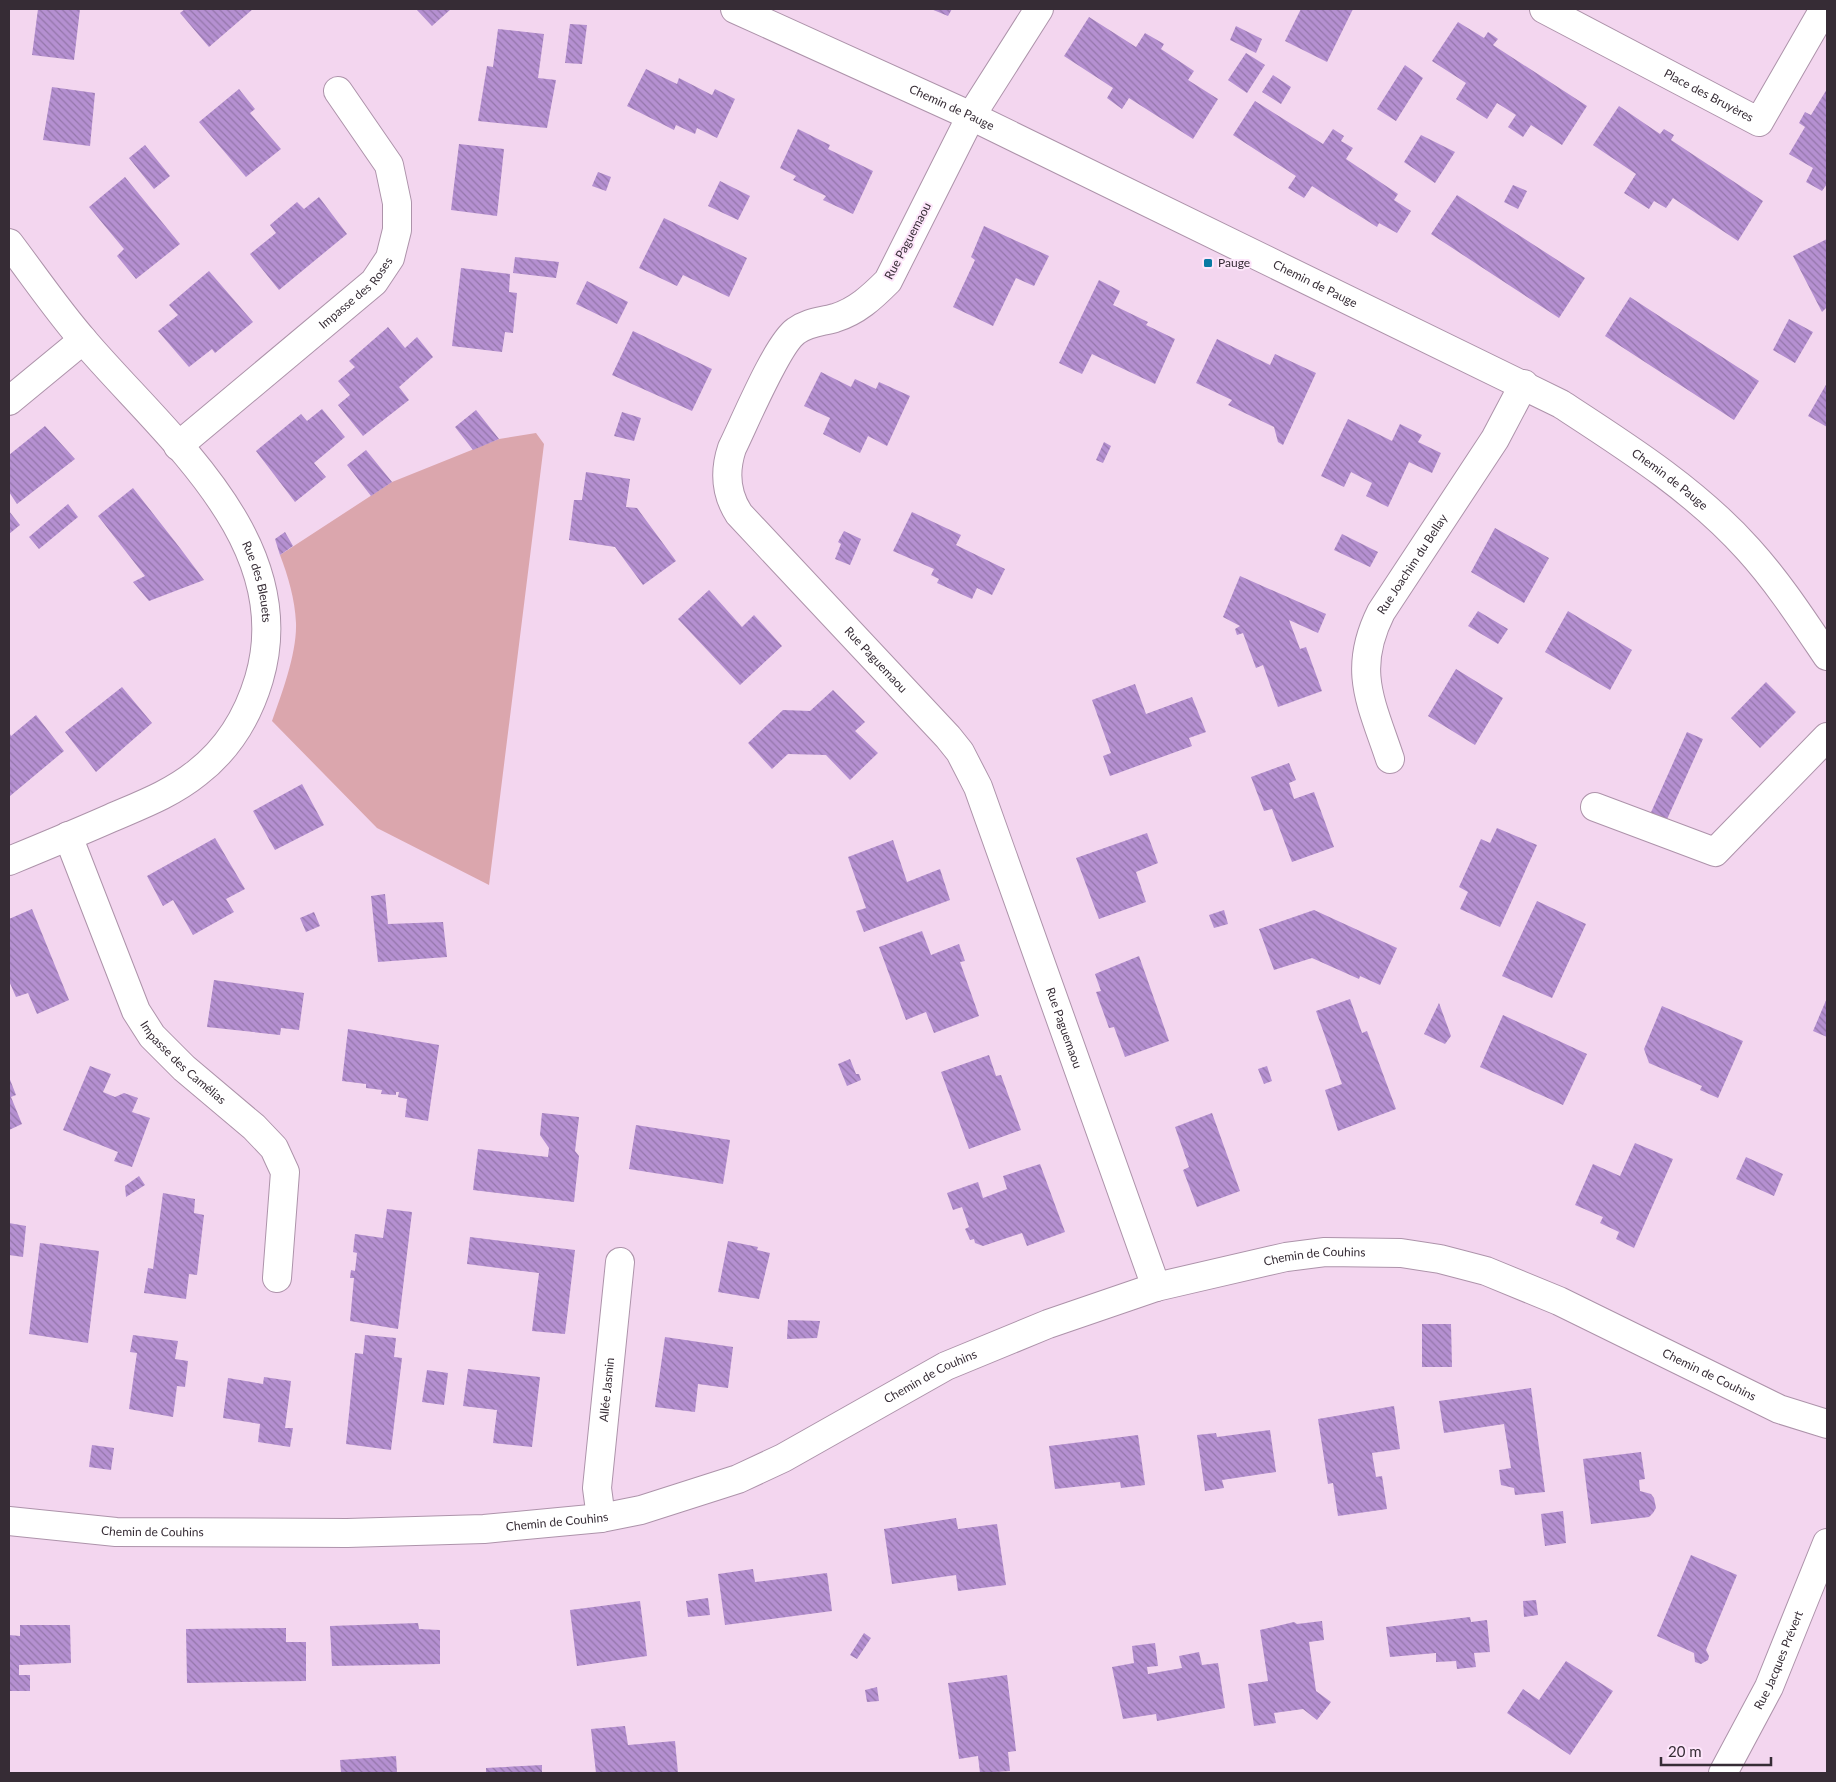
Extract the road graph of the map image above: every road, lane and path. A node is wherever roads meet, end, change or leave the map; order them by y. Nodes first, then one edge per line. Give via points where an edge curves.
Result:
1 (735, 9) edge
2 (1039, 9) edge
3 (1544, 9) edge
4 (1824, 9) edge
5 (338, 91) dead end
6 (971, 116) junction
7 (9, 243) edge
8 (83, 340) junction
9 (1524, 384) junction
10 (9, 401) edge
11 (178, 446) junction
12 (1827, 656) edge
13 (1827, 737) edge
14 (1390, 760) dead end
15 (1596, 807) dead end
16 (68, 836) junction
17 (9, 861) edge
18 (620, 1262) dead end
19 (277, 1278) dead end
20 (1156, 1287) junction
21 (1827, 1424) edge
22 (601, 1518) junction
23 (9, 1521) edge
24 (1827, 1543) edge
25 (1723, 1773) edge

1 - 6 street, Chemin de Pauge
2 - 6 street, Rue Paguemaou
3 - 4 street, Place des Bruyères via 1759,122
5 - 11 street, Impasse des Roses via 389,166 397,203 397,230 390,258 374,282
6 - 9 street, Chemin de Pauge
6 - 20 street, Rue Paguemaou via 888,281 855,309 836,318 806,324 788,339 732,448 726,476 732,504 740,514 948,737 969,768
7 - 8 street, Rue des Bleuets
8 - 10 street
8 - 11 street, Rue des Bleuets
9 - 12 street, Chemin de Pauge via 1634,452 1717,518 1780,585
9 - 14 street, Rue Joachim du Bellay via 1495,439 1374,625 1365,679
11 - 16 street, Rue des Bleuets via 234,518 253,556 264,598 268,634 262,666 239,727 220,752 198,772 170,792
13 - 15 street via 1715,852
16 - 17 street, Rue des Bleuets
16 - 19 street, Impasse des Camélias via 136,1011 152,1036 274,1148 285,1172
18 - 22 street, Allée Jasmin via 597,1488
20 - 21 street, Chemin de Couhins via 1286,1257 1325,1252 1401,1253 1440,1259 1525,1286 1779,1409
20 - 22 street, Chemin de Couhins via 1056,1320 946,1366 783,1458 738,1479 660,1505
22 - 23 street, Chemin de Couhins via 484,1529 347,1533 116,1532
24 - 25 street, Rue Jacques Prévert via 1769,1687

